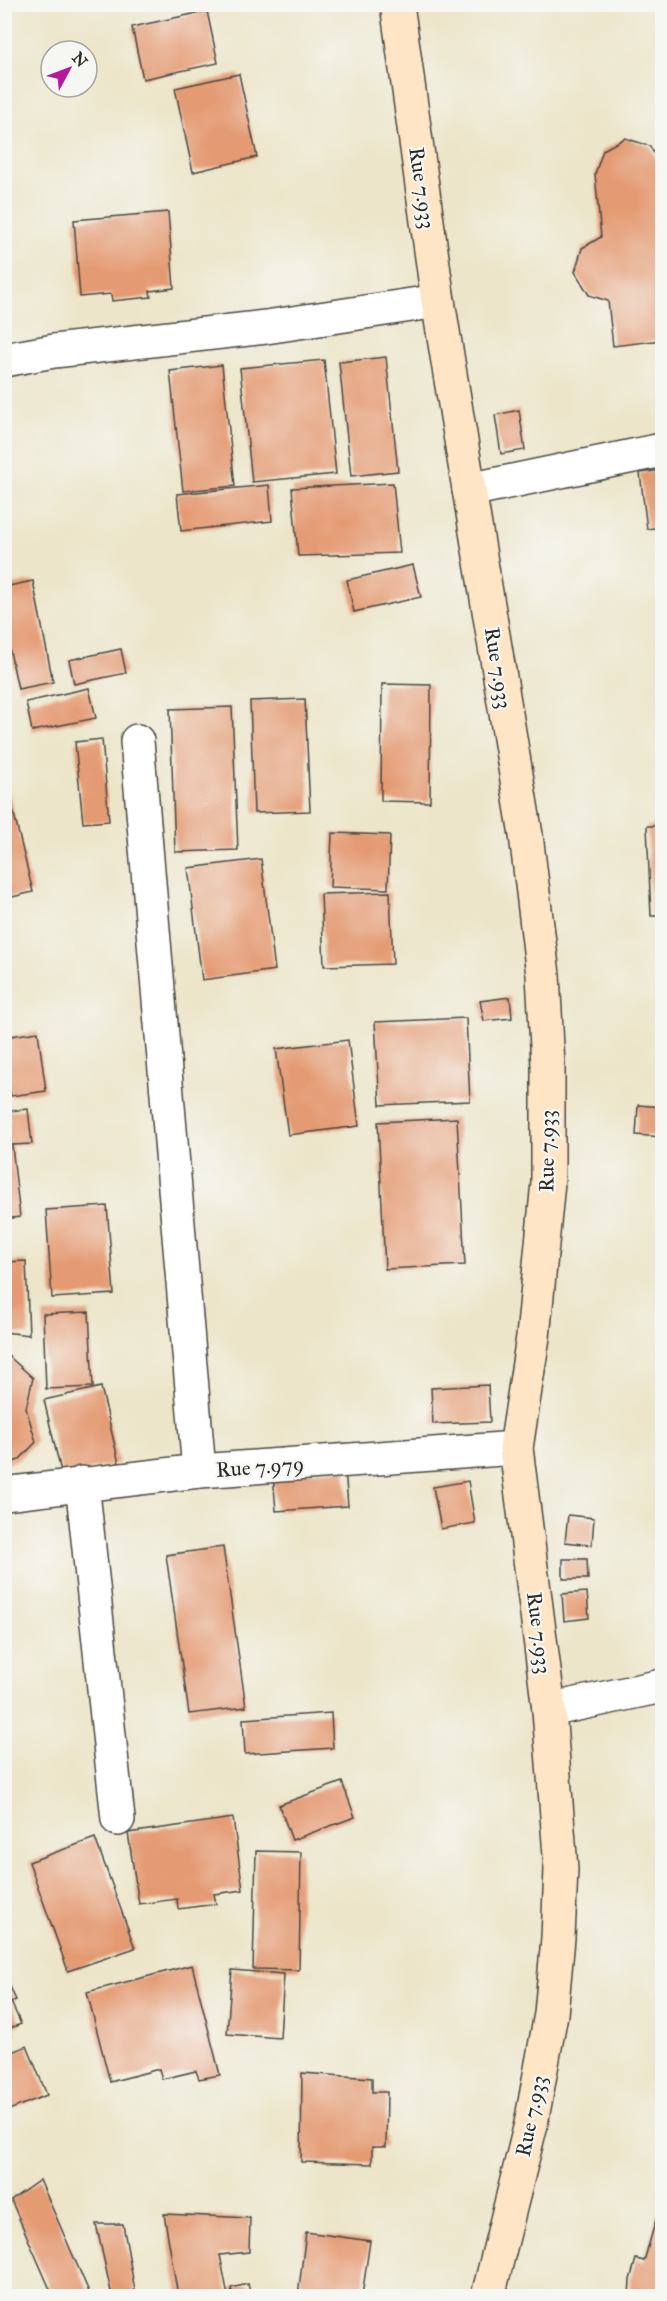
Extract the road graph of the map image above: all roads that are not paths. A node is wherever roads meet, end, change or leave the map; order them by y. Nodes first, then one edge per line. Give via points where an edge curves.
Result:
1 (397, 4) edge
2 (438, 302) junction
3 (4, 360) edge
4 (663, 450) edge
5 (469, 490) junction
6 (137, 741) dead end
7 (516, 1449) junction
8 (199, 1471) junction
9 (82, 1484) junction
10 (4, 1494) edge
11 (663, 1686) edge
12 (549, 1710) junction
13 (118, 1819) dead end
14 (494, 2295) edge

1 - 2 street, Rue 7.933
2 - 3 street
2 - 5 street, Rue 7.933
4 - 5 street
5 - 7 street, Rue 7.933 via 526,835 543,975 548,1065 548,1182 533,1337
6 - 8 street
7 - 8 street, Rue 7.979
7 - 12 street, Rue 7.933
8 - 9 street, Rue 7.979
9 - 10 street, Rue 7.979
9 - 13 street
11 - 12 street
12 - 14 street, Rue 7.933 via 561,1869 551,2014

